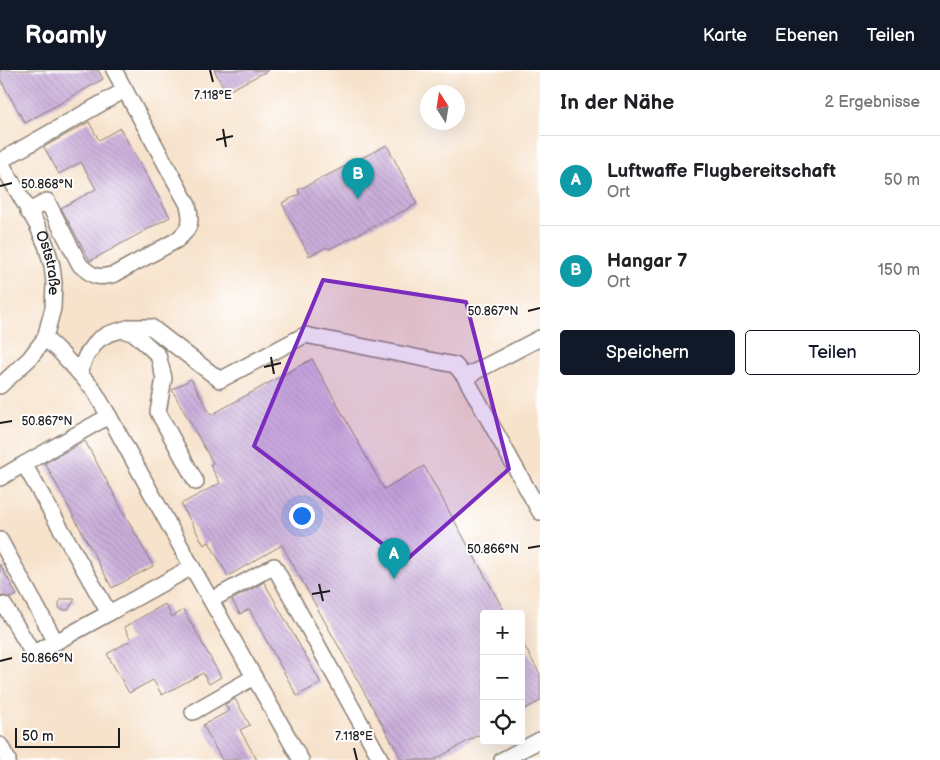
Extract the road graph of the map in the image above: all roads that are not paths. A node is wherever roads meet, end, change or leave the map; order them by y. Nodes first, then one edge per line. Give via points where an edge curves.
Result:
1 (114, 70) edge
2 (125, 90) junction
3 (0, 161) edge
4 (28, 212) junction
5 (121, 330) junction
6 (44, 338) junction
7 (540, 338) edge
8 (79, 373) junction
9 (465, 377) junction
10 (0, 386) edge
11 (109, 416) junction
12 (24, 464) junction
13 (0, 478) edge
14 (196, 482) dead end
15 (540, 512) edge
16 (0, 540) edge
17 (192, 567) junction
18 (211, 600) junction
19 (4, 605) dead end
20 (109, 614) junction
21 (56, 642) junction
22 (254, 677) junction
23 (192, 712) dead end
24 (540, 740) edge
25 (0, 745) edge
26 (8, 760) edge
27 (301, 760) edge
28 (381, 760) edge
29 (502, 760) edge

1 - 2 lane
2 - 3 lane
2 - 4 lane via 188,205 190,224 184,234 115,274 97,277 80,265 48,201
3 - 4 lane, Oststraße
4 - 6 lane, Oststraße via 46,245 52,266 52,308
5 - 8 lane via 98,340
5 - 9 lane via 151,328 220,380 305,335 455,365
5 - 14 lane via 135,334 158,355 164,378 158,412
6 - 8 lane
6 - 10 lane, Oststraße via 30,358
7 - 9 lane
8 - 11 lane
9 - 15 lane
11 - 12 lane
11 - 17 lane
12 - 13 lane
12 - 20 lane
16 - 21 lane
17 - 18 lane
17 - 20 lane
18 - 22 lane
18 - 28 lane via 274,566
19 - 21 lane via 32,652
20 - 21 lane
22 - 23 lane
22 - 27 lane
24 - 29 lane
25 - 26 lane

